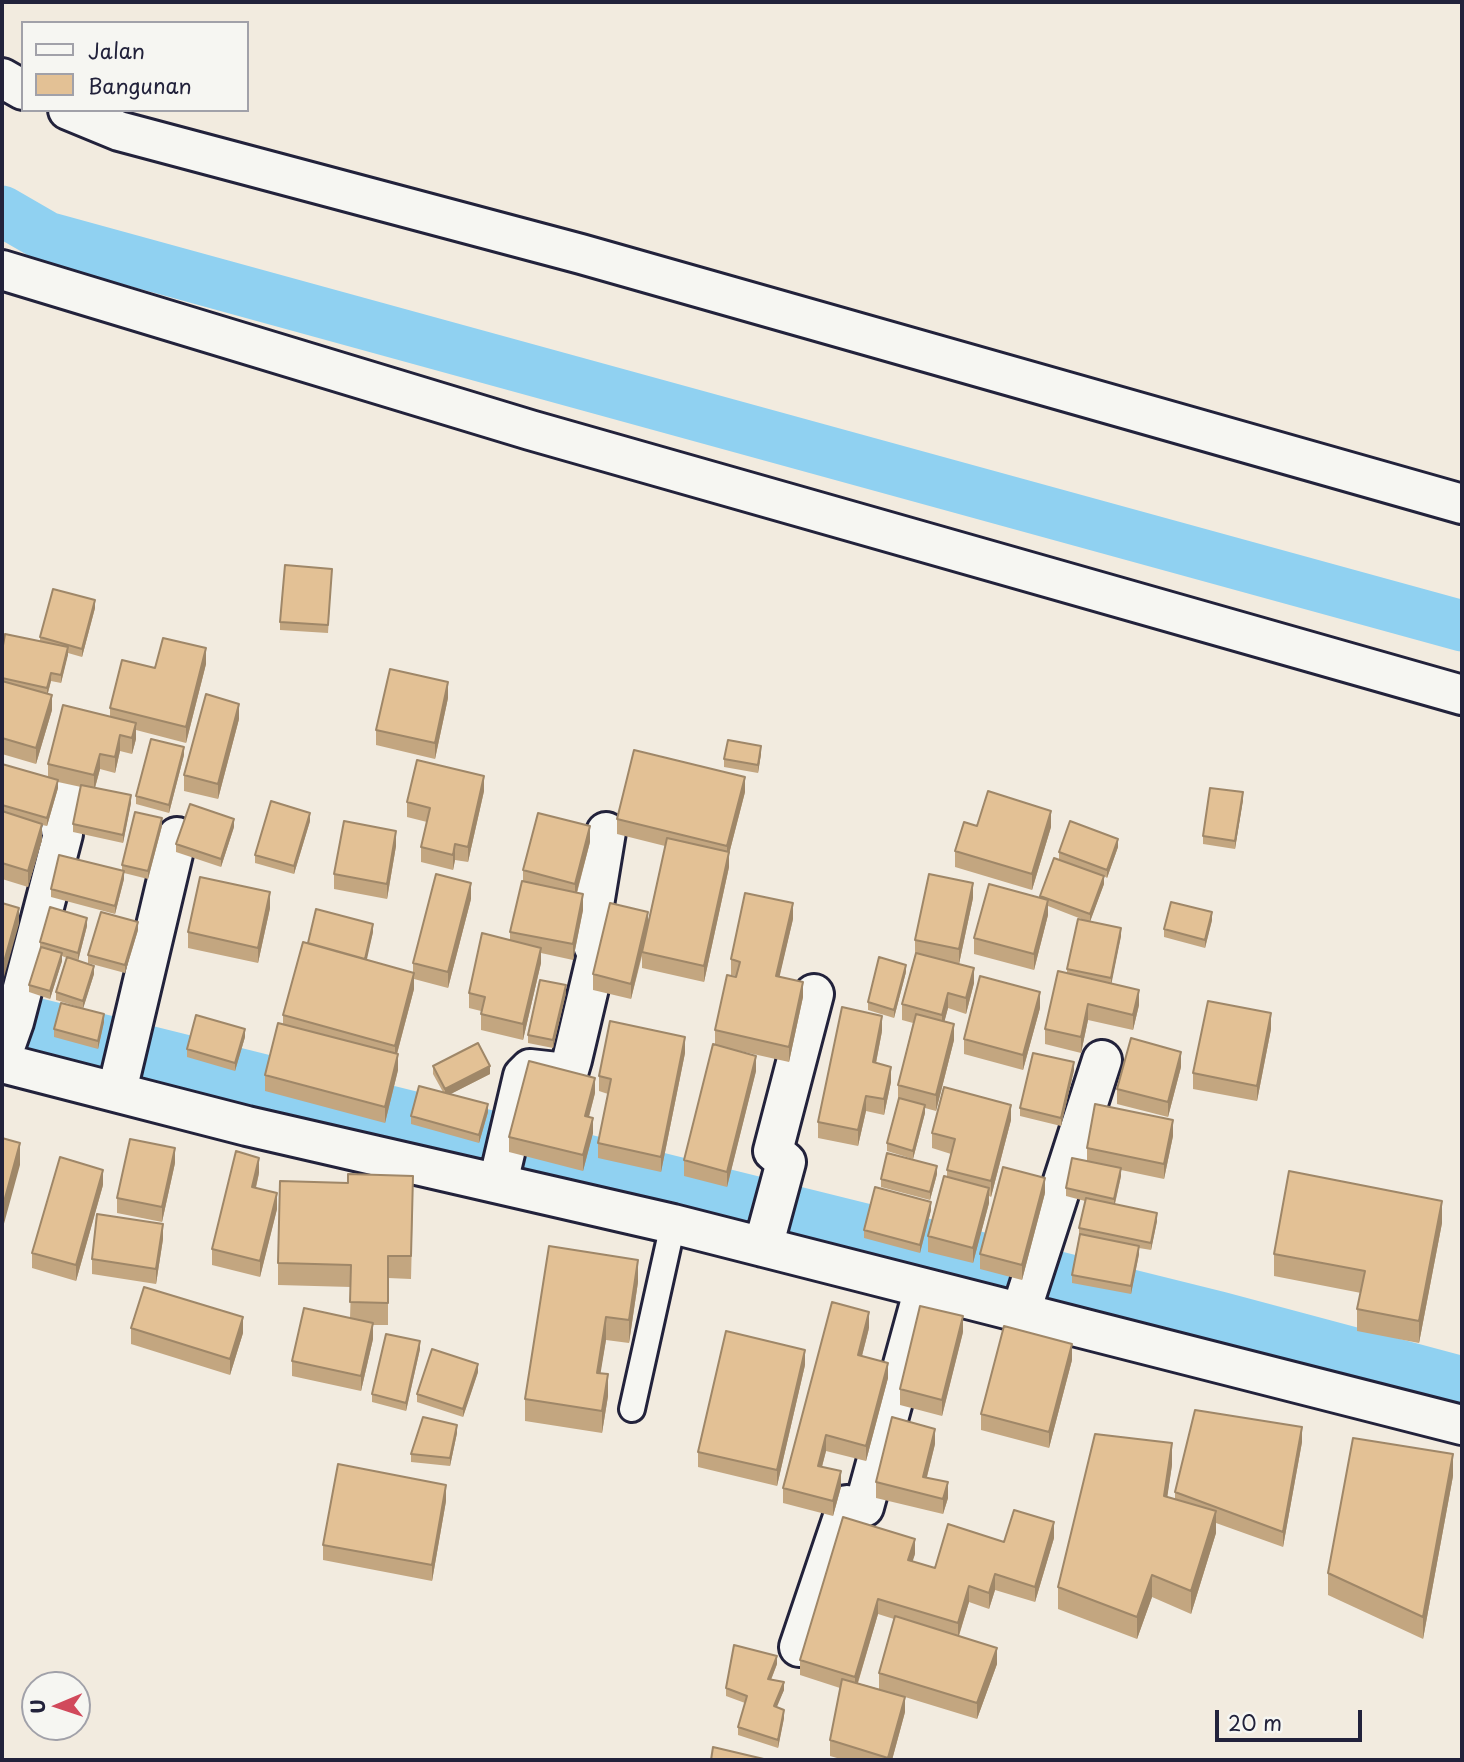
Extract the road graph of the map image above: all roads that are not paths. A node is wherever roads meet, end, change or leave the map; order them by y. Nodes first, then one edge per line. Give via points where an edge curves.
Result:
1 (2, 78) edge
2 (21, 89) edge
3 (73, 112) edge
4 (2, 270) edge
5 (1462, 504) edge
6 (1462, 695) edge
7 (72, 789) edge
8 (606, 832) dead end
9 (177, 837) edge
10 (814, 994) dead end
11 (6, 1047) edge
12 (1102, 1060) dead end
13 (122, 1071) junction
14 (502, 1166) junction
15 (673, 1224) junction
16 (767, 1232) junction
17 (924, 1289) junction
18 (1026, 1296) junction
19 (632, 1409) dead end
20 (1462, 1425) edge
21 (799, 1647) dead end

1 - 2 street
3 - 5 street via 119,131 581,254
4 - 6 street via 530,430
7 - 11 street
8 - 14 street via 594,905 597,954 569,1070 530,1069 523,1076
9 - 13 street
10 - 16 street via 773,1151 786,1162
11 - 13 street
12 - 18 street
13 - 14 street via 247,1126
14 - 15 street
15 - 16 street
15 - 19 lane
16 - 17 street
17 - 18 street
17 - 21 street via 864,1507 847,1505
18 - 20 street

